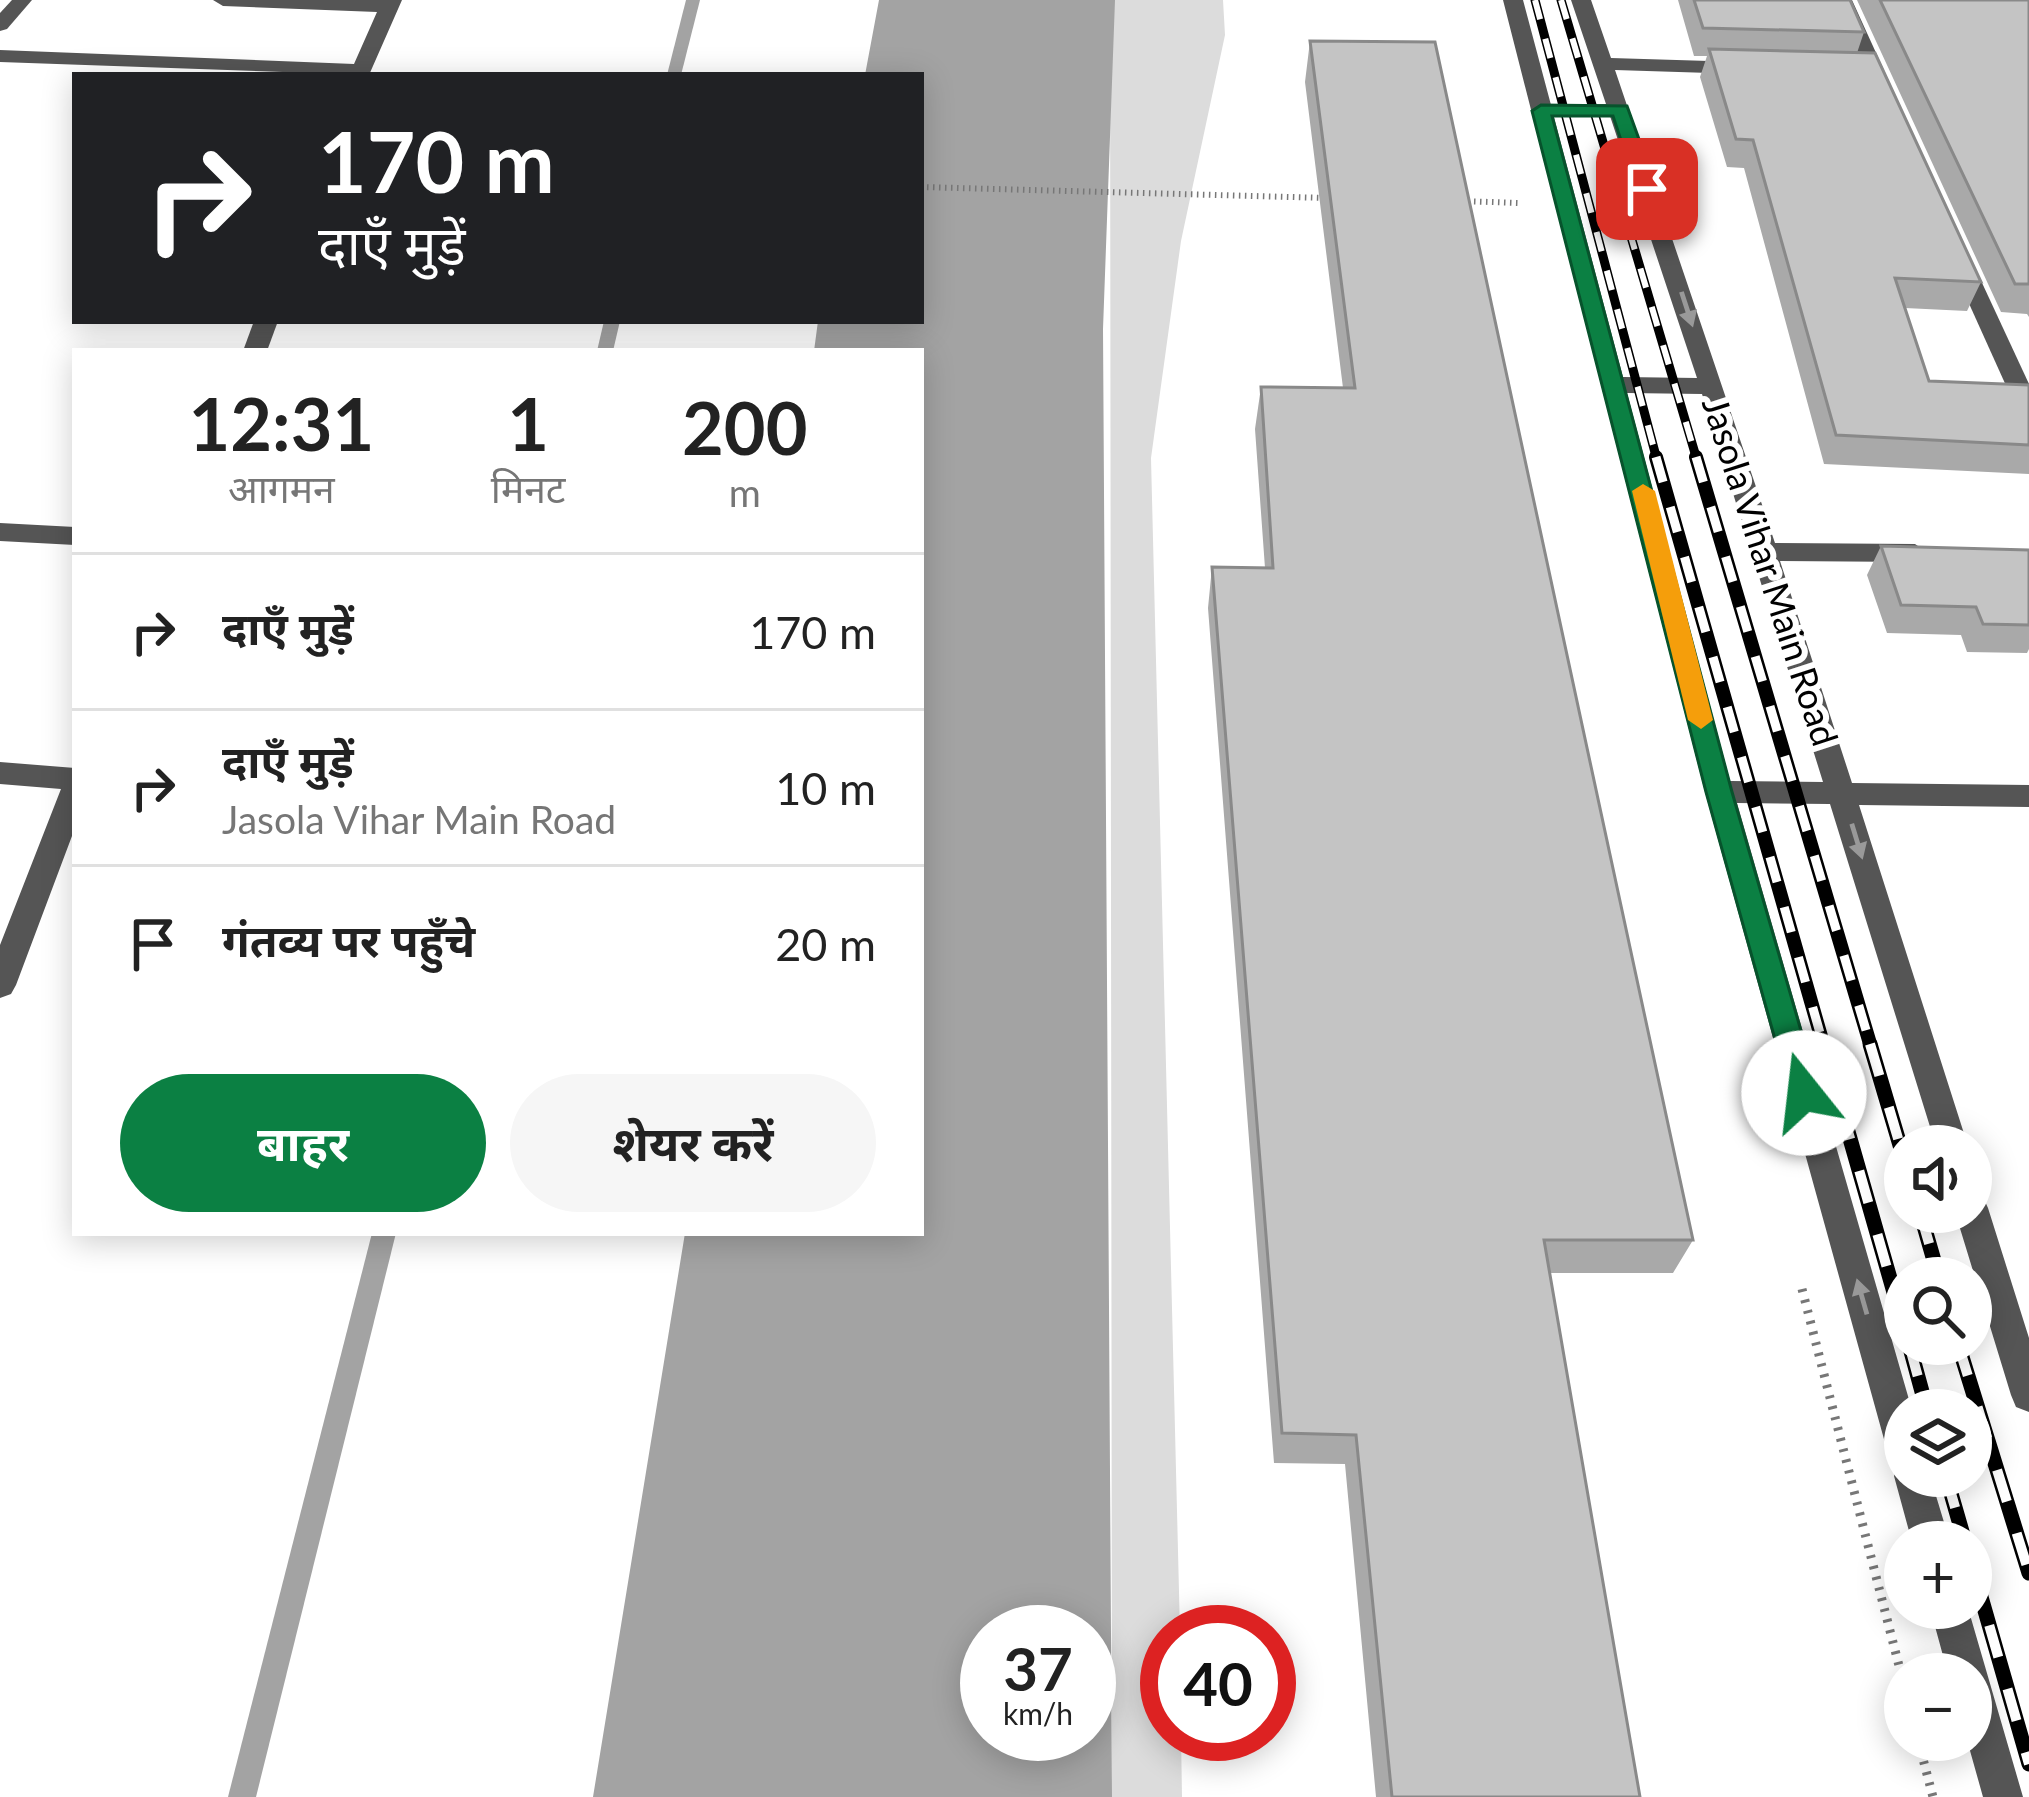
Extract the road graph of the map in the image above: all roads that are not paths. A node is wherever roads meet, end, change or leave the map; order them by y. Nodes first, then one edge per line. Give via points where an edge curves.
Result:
1 (22, 0) edge
2 (224, 0) edge
3 (1513, 0) edge
4 (1581, 0) edge
5 (1842, 0) edge
6 (390, 3) edge
7 (0, 25) edge
8 (1, 58) edge
9 (1604, 64) junction
10 (1757, 68) edge
11 (360, 72) edge
12 (1620, 110) junction
13 (1541, 111) junction
14 (1893, 113) edge
15 (1952, 240) edge
16 (1616, 386) junction
17 (1712, 386) junction
18 (2029, 410) edge
19 (0, 532) edge
20 (72, 536) edge
21 (1765, 552) junction
22 (1934, 553) edge
23 (0, 773) edge
24 (72, 779) edge
25 (1719, 792) junction
26 (1842, 792) junction
27 (2029, 796) edge
28 (72, 798) edge
29 (1, 981) edge
30 (1945, 1125) edge
31 (1979, 1233) edge
32 (1888, 1389) edge
33 (2029, 1395) edge
34 (1992, 1761) edge
35 (2002, 1797) edge

1 - 7 street
2 - 6 street
3 - 13 street
4 - 9 street, Jasola Vihar Main Road
5 - 14 street via 1862,70
6 - 11 street
8 - 11 street
9 - 10 street
9 - 12 street, Jasola Vihar Main Road
12 - 13 street
12 -> 17 street, Jasola Vihar Main Road
13 - 16 street
15 - 18 street
16 - 17 street
16 - 25 street
17 - 21 street, Jasola Vihar Main Road
19 - 20 street
21 - 22 street
21 - 26 street, Jasola Vihar Main Road
23 - 24 street
25 - 26 street
32 -> 25 street
26 - 27 street
26 -> 30 street, Jasola Vihar Main Road
28 - 29 street
31 - 33 street
34 - 35 street

